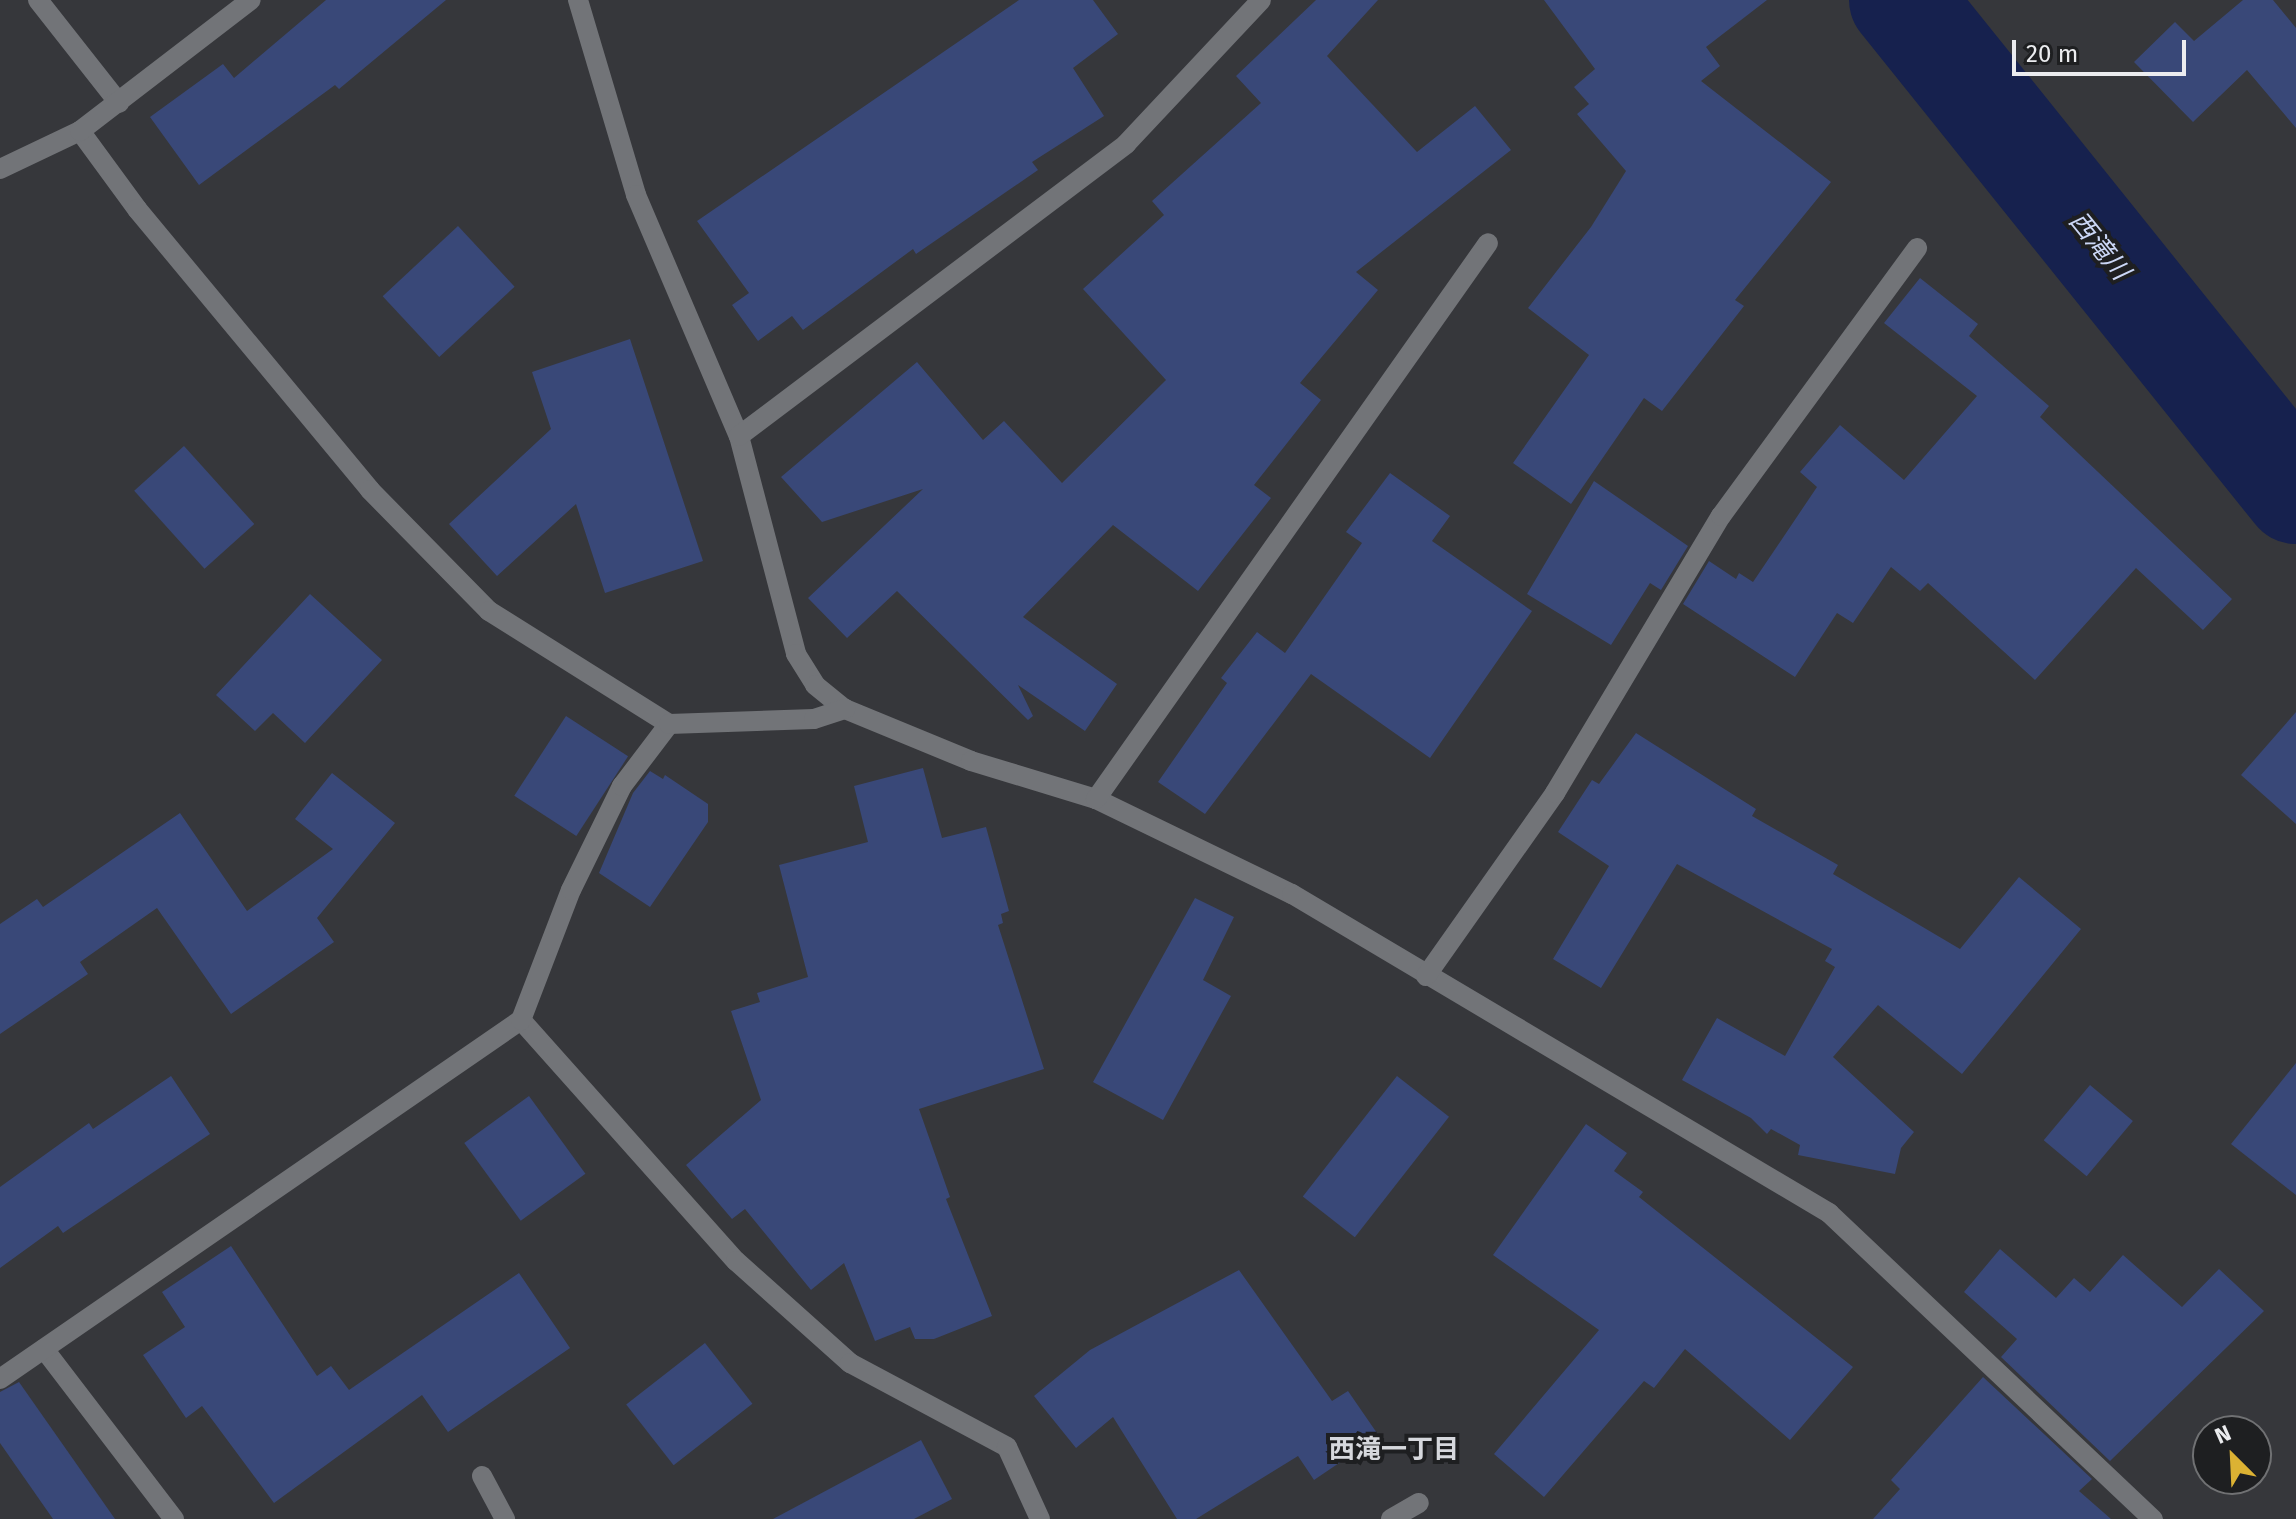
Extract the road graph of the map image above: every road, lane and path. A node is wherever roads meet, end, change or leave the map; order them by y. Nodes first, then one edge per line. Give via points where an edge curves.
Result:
1 (38, 0) edge
2 (251, 0) edge
3 (578, 0) edge
4 (1261, 0) edge
5 (119, 103) junction
6 (80, 131) junction
7 (0, 169) edge
8 (1488, 243) dead end
9 (1917, 248) dead end
10 (739, 436) junction
11 (845, 709) junction
12 (669, 724) junction
13 (1096, 799) junction
14 (1426, 976) junction
15 (521, 1020) junction
16 (44, 1349) junction
17 (0, 1379) edge
18 (482, 1476) dead end
19 (1419, 1503) dead end
20 (174, 1519) edge
21 (505, 1519) edge
22 (1040, 1519) edge
23 (1391, 1519) edge
24 (2153, 1519) edge

1 - 5 street
2 - 5 street
3 - 10 street via 636,195
4 - 10 street via 1126,144
5 - 6 street
6 - 7 street
6 - 12 street via 137,209 370,490 489,611
8 - 13 street
9 - 14 street via 1721,516 1555,793
10 - 11 street via 796,654 815,685
11 - 12 street via 814,719
11 - 13 street via 971,761
12 - 15 street via 622,786 571,890
13 - 14 street via 1292,894
14 - 24 street via 1829,1213
15 - 16 street
15 - 22 street via 736,1261 850,1363 1007,1447
16 - 17 street
16 - 20 street
18 - 21 street
19 - 23 street

